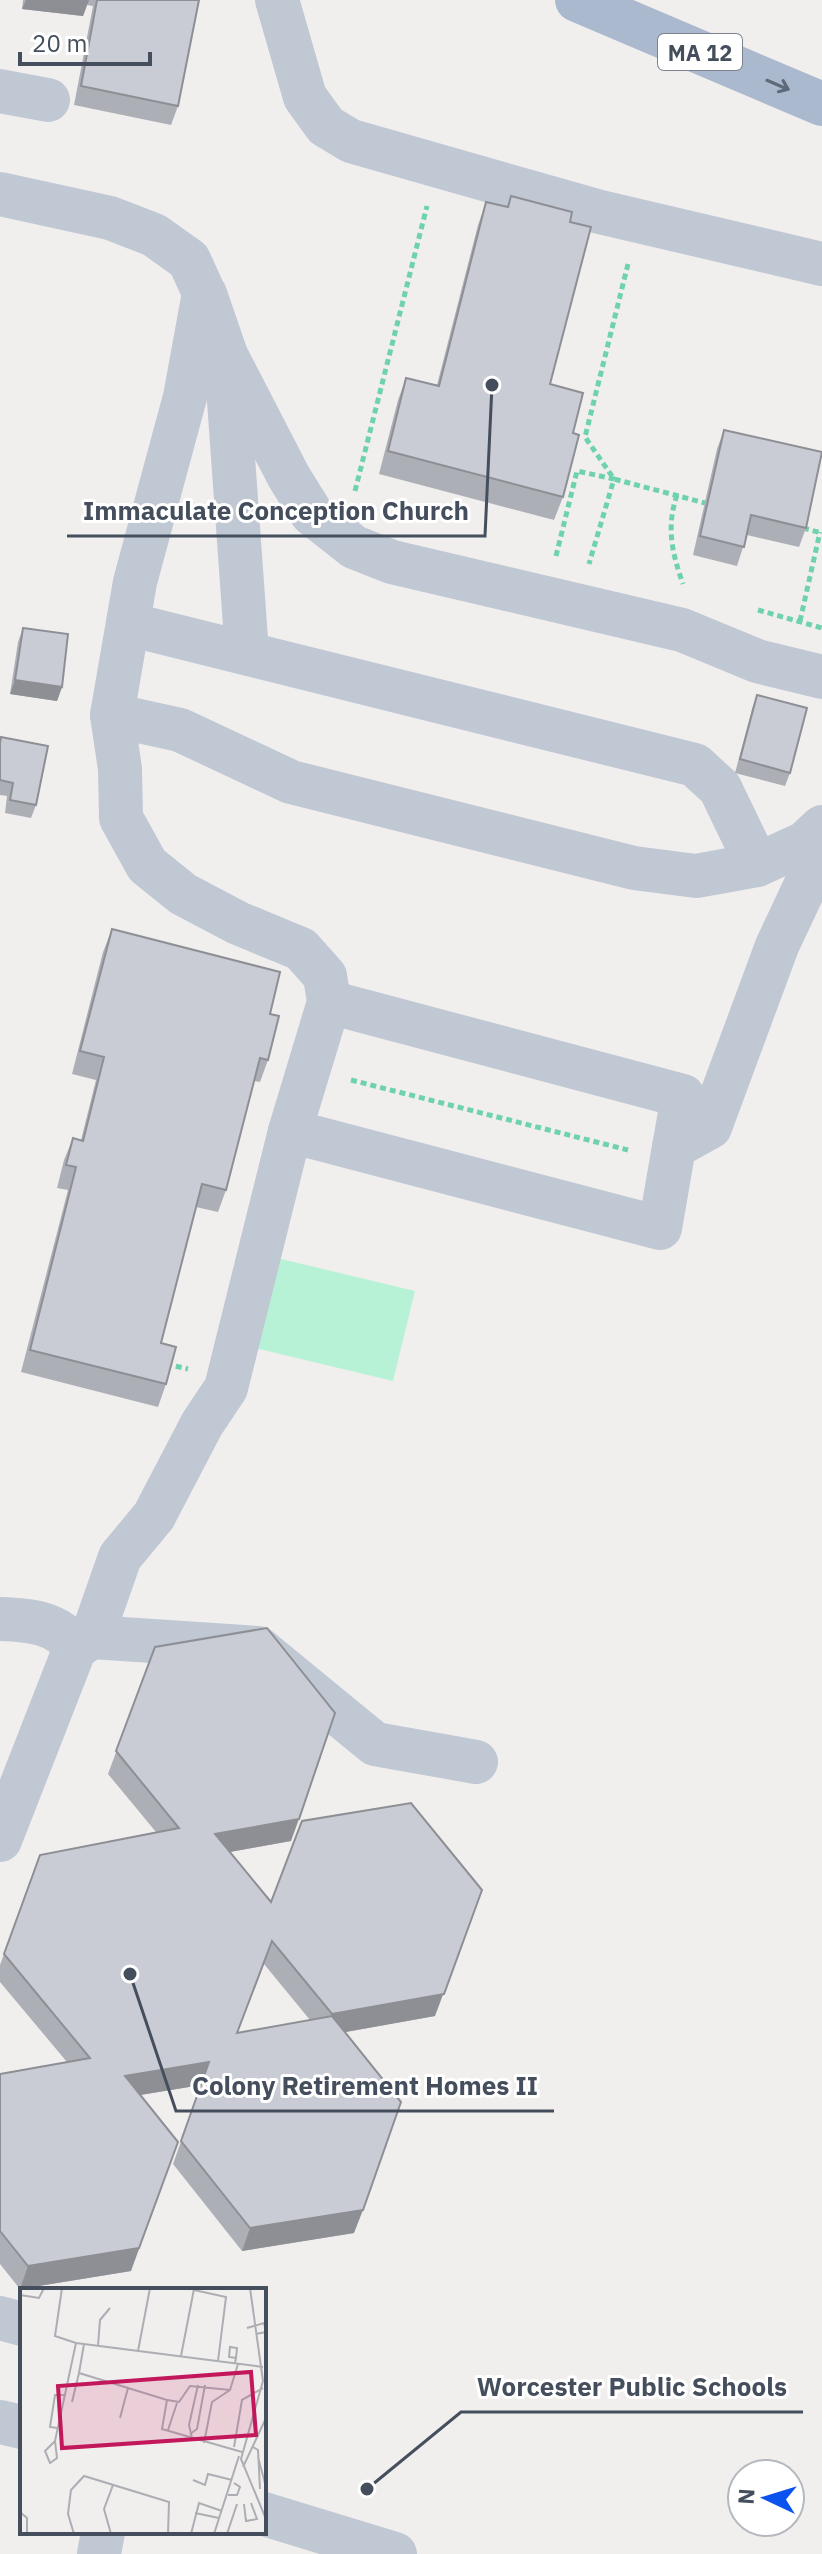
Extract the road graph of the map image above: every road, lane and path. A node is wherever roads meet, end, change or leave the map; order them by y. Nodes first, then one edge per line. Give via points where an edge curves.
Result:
1 (277, 0) edge
2 (577, 0) edge
3 (0, 91) edge
4 (48, 100) dead end
5 (822, 104) edge
6 (0, 194) edge
7 (427, 205) dead end
8 (631, 253) dead end
9 (822, 264) edge
10 (204, 293) junction
11 (226, 355) junction
12 (614, 479) junction
13 (354, 494) dead end
14 (677, 495) junction
15 (705, 503) edge
16 (803, 528) edge
17 (821, 532) edge
18 (554, 561) dead end
19 (586, 572) dead end
20 (685, 591) dead end
21 (757, 610) dead end
22 (800, 621) junction
23 (128, 624) junction
24 (822, 628) edge
25 (247, 653) junction
26 (822, 677) edge
27 (112, 715) junction
28 (822, 827) edge
29 (822, 850) edge
30 (757, 865) junction
31 (329, 1002) junction
32 (308, 1070) junction
33 (290, 1131) junction
34 (674, 1147) junction
35 (628, 1150) dead end
36 (0, 1619) edge
37 (84, 1642) junction
38 (16, 1753) edge
39 (476, 1762) dead end
40 (0, 1840) edge
41 (0, 2318) edge
42 (20, 2323) edge
43 (0, 2422) edge
44 (20, 2427) edge
45 (266, 2515) edge
46 (103, 2534) edge
47 (99, 2554) edge
48 (395, 2554) edge

1 - 9 lane via 305,97 326,126 351,141 600,212
2 -> 5 main road, MA 12
3 - 4 lane
6 - 10 lane via 110,218 154,235 189,260
7 - 13 path
8 - 12 path via 585,437
10 - 11 lane
10 - 23 lane via 185,397
11 - 25 lane
11 - 26 lane via 312,514 354,547 392,562 682,630 757,661
12 - 14 path
12 - 18 path via 577,471
12 - 19 path
14 - 15 path
14 - 20 path via 669,516 674,561
16 - 17 path
17 - 22 path
21 - 22 path
22 - 24 path
23 - 25 lane
23 - 27 lane
25 - 30 lane via 695,765 720,788
27 - 30 lane via 180,730 291,782 634,868 696,876
27 - 31 lane via 121,818 147,865 183,894 301,949 325,976
28 - 30 lane via 805,843
29 - 34 lane via 777,946 710,1127
31 - 32 lane
31 - 34 lane via 683,1096
32 - 33 lane
32 - 35 path
33 - 34 lane via 660,1228
33 - 37 lane via 226,1388 154,1516 120,1557
36 - 37 lane via 34,1621
37 - 38 lane
37 - 39 lane via 258,1648 375,1744
38 - 40 lane
41 - 42 lane
43 - 44 lane
45 - 48 lane
46 - 47 lane

